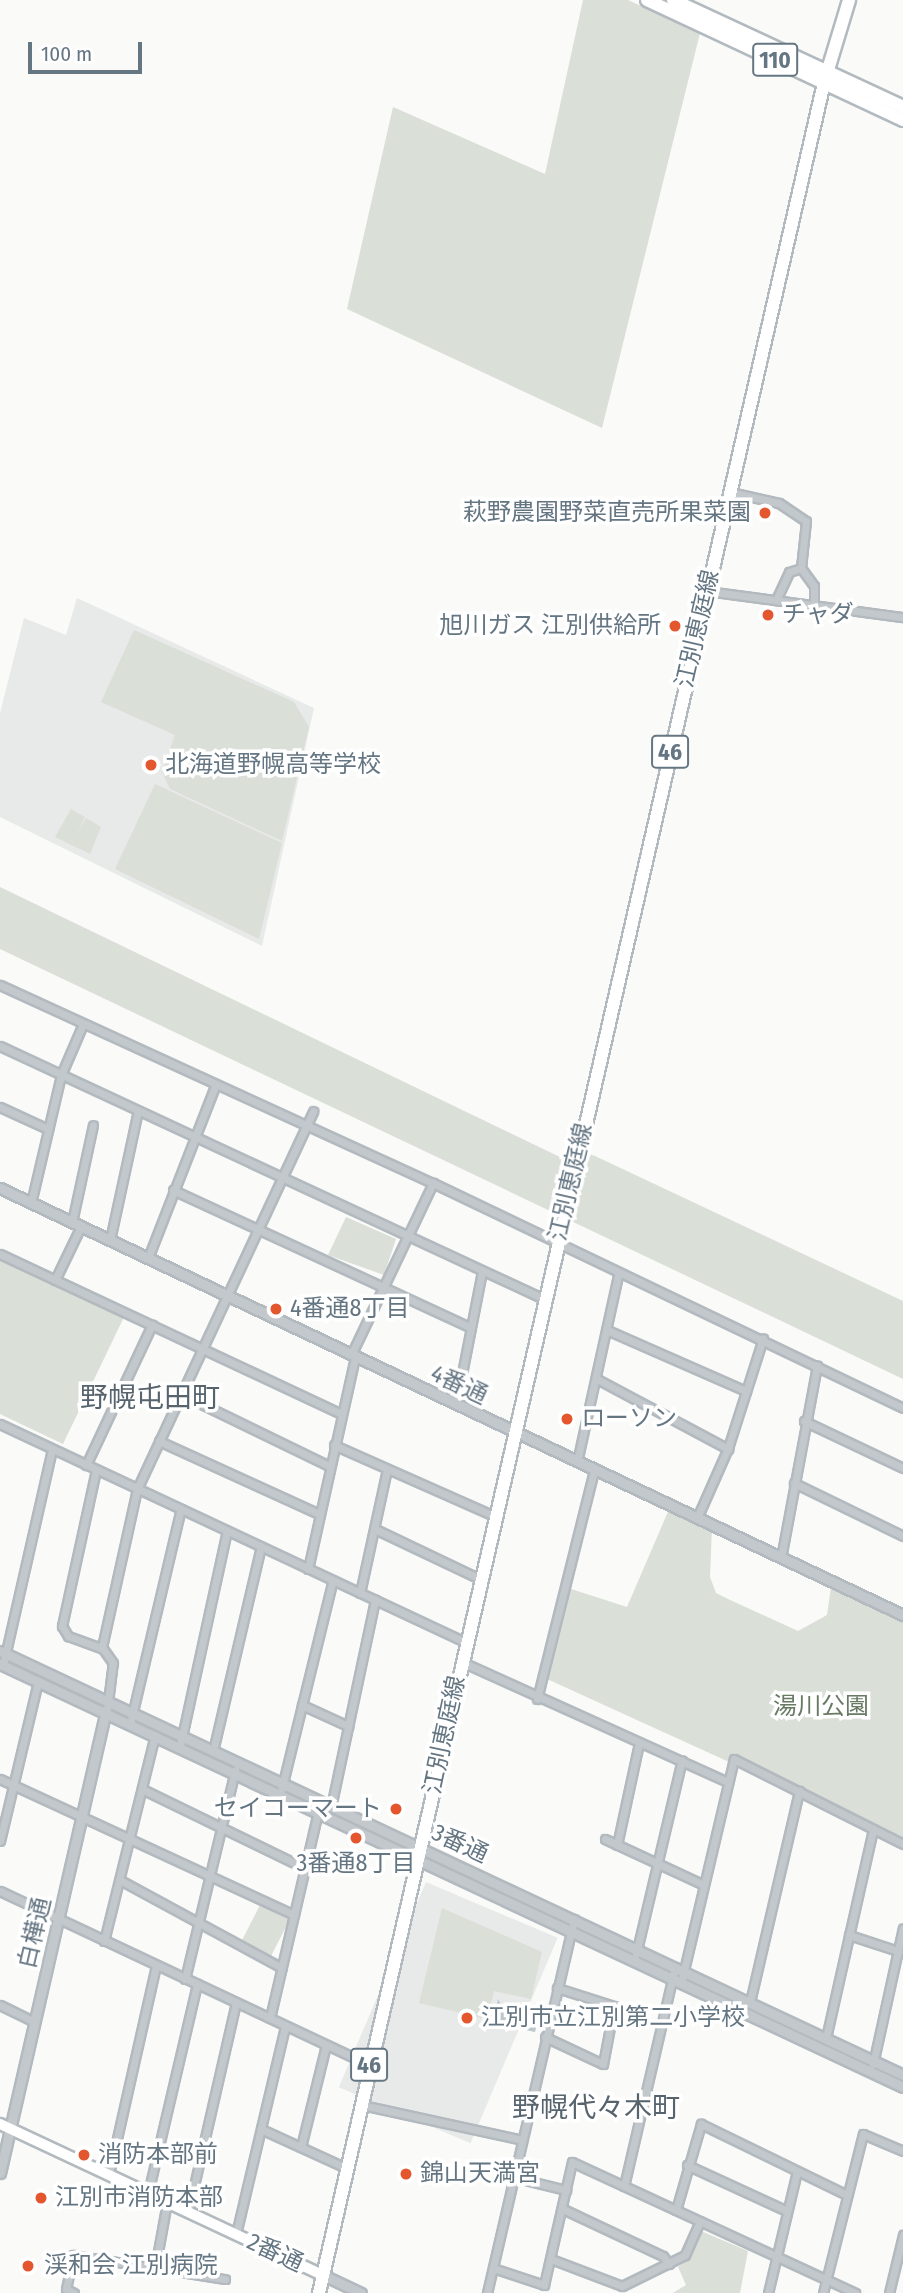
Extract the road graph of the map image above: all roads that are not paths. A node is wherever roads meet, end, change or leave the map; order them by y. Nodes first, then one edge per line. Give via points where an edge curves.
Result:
1 (647, 0) edge
2 (673, 0) edge
3 (848, 0) edge
4 (827, 78) junction
5 (903, 107) edge
6 (903, 120) edge
7 (730, 492) junction
8 (801, 568) junction
9 (708, 590) junction
10 (776, 600) junction
11 (814, 605) junction
12 (903, 617) edge
13 (0, 985) edge
14 (83, 1024) junction
15 (0, 1046) edge
16 (61, 1075) junction
17 (215, 1086) junction
18 (0, 1107) edge
19 (138, 1111) junction
20 (313, 1111) dead end
21 (93, 1125) dead end
22 (48, 1129) junction
23 (307, 1129) junction
24 (192, 1137) junction
25 (283, 1180) junction
26 (433, 1183) junction
27 (0, 1188) edge
28 (173, 1190) junction
29 (31, 1203) junction
30 (76, 1224) junction
31 (259, 1229) junction
32 (408, 1237) junction
33 (110, 1240) junction
34 (556, 1246) junction
35 (0, 1254) edge
36 (148, 1258) junction
37 (482, 1272) junction
38 (618, 1275) junction
39 (55, 1280) junction
40 (384, 1287) junction
41 (227, 1296) junction
42 (544, 1300) junction
43 (152, 1325) junction
44 (471, 1328) junction
45 (607, 1330) junction
46 (763, 1338) junction
47 (202, 1348) junction
48 (353, 1356) junction
49 (817, 1365) junction
50 (597, 1379) junction
51 (746, 1391) junction
52 (181, 1394) junction
53 (456, 1404) junction
54 (903, 1408) edge
55 (340, 1413) junction
56 (804, 1421) junction
57 (0, 1424) edge
58 (513, 1432) junction
59 (159, 1441) junction
60 (334, 1445) junction
61 (52, 1449) junction
62 (728, 1449) junction
63 (577, 1462) junction
64 (86, 1465) junction
65 (329, 1466) junction
66 (903, 1468) edge
67 (387, 1469) junction
68 (96, 1470) junction
69 (594, 1470) junction
70 (794, 1483) junction
71 (137, 1489) junction
72 (181, 1509) junction
73 (319, 1514) junction
74 (494, 1516) junction
75 (697, 1518) junction
76 (374, 1529) junction
77 (227, 1531) junction
78 (903, 1536) edge
79 (261, 1547) junction
80 (781, 1558) junction
81 (308, 1569) junction
82 (480, 1578) junction
83 (332, 1580) junction
84 (360, 1593) junction
85 (375, 1600) junction
86 (903, 1615) edge
87 (465, 1642) junction
88 (103, 1649) junction
89 (3, 1653) edge
90 (461, 1661) junction
91 (2, 1664) edge
92 (38, 1682) junction
93 (537, 1699) junction
94 (108, 1702) junction
95 (302, 1705) junction
96 (105, 1713) junction
97 (133, 1713) junction
98 (130, 1724) junction
99 (348, 1726) junction
100 (155, 1735) junction
101 (182, 1735) junction
102 (639, 1743) junction
103 (180, 1746) junction
104 (213, 1751) junction
105 (682, 1760) junction
106 (237, 1763) junction
107 (234, 1773) junction
108 (0, 1779) edge
109 (728, 1782) junction
110 (13, 1785) junction
111 (142, 1789) junction
112 (281, 1790) junction
113 (799, 1791) junction
114 (331, 1807) junction
115 (318, 1812) junction
116 (82, 1816) junction
117 (220, 1826) junction
118 (873, 1829) junction
119 (130, 1839) junction
120 (605, 1839) dead end
121 (0, 1841) edge
122 (903, 1844) edge
123 (617, 1845) junction
124 (418, 1852) junction
125 (659, 1864) junction
126 (305, 1868) junction
127 (207, 1875) junction
128 (120, 1880) junction
129 (704, 1885) junction
130 (0, 1891) edge
131 (294, 1915) junction
132 (58, 1919) junction
133 (574, 1919) junction
134 (197, 1920) junction
135 (903, 1928) edge
136 (570, 1929) junction
137 (849, 1935) junction
138 (104, 1941) junction
139 (638, 1949) junction
140 (898, 1951) junction
141 (634, 1960) junction
142 (156, 1965) junction
143 (675, 1967) junction
144 (282, 1968) junction
145 (686, 1972) junction
146 (185, 1979) junction
147 (676, 1981) junction
148 (197, 1984) junction
149 (557, 1988) junction
150 (236, 2002) junction
151 (750, 2002) junction
152 (0, 2006) edge
153 (270, 2018) junction
154 (35, 2022) junction
155 (285, 2026) junction
156 (545, 2037) junction
157 (826, 2039) junction
158 (326, 2045) junction
159 (873, 2061) junction
160 (369, 2065) junction
161 (871, 2072) junction
162 (903, 2075) edge
163 (903, 2087) edge
164 (361, 2105) junction
165 (5, 2126) edge
166 (261, 2129) junction
167 (522, 2140) junction
168 (301, 2147) junction
169 (903, 2151) edge
170 (687, 2165) junction
171 (346, 2168) junction
172 (797, 2171) junction
173 (0, 2173) edge
174 (108, 2174) junction
175 (513, 2177) junction
176 (624, 2186) junction
177 (566, 2190) junction
178 (148, 2193) junction
179 (847, 2195) junction
180 (167, 2202) junction
181 (563, 2209) junction
182 (676, 2210) junction
183 (787, 2211) junction
184 (188, 2212) junction
185 (700, 2221) junction
186 (236, 2234) junction
187 (903, 2235) edge
188 (776, 2256) junction
189 (551, 2259) junction
190 (669, 2264) junction
191 (155, 2268) junction
192 (493, 2268) junction
193 (323, 2275) junction
194 (225, 2279) dead end
195 (826, 2280) junction
196 (74, 2293) edge
197 (319, 2293) edge
198 (361, 2293) edge
199 (487, 2293) edge
200 (768, 2293) edge
201 (823, 2293) edge
202 (855, 2293) edge
203 (889, 2293) edge

1 - 4 main road, 110
2 - 4 main road, 110
3 - 4 main road, 江別恵庭線 / 46
4 - 5 main road, 110
4 - 6 main road, 110
4 - 7 main road, 江別恵庭線 / 46
7 - 8 street via 779,503 806,521
7 - 9 main road, 江別恵庭線 / 46
8 - 10 street via 789,572
8 - 11 street via 814,586
9 - 10 street
9 - 34 main road, 江別恵庭線 / 46
10 - 11 street
11 - 12 street
13 - 14 street
14 - 16 street
14 - 17 street
15 - 16 street
16 - 19 street
16 - 22 street
17 - 23 street
17 - 24 street
18 - 22 street
19 - 24 street
19 - 33 street
20 - 23 street
21 - 30 street
22 - 29 street
23 - 25 street
23 - 26 street
24 - 25 street
24 - 28 street
25 - 31 street
25 - 32 street
26 - 32 street
26 - 34 street
27 - 29 street, 4番通
28 - 31 street
28 - 36 street
29 - 30 street, 4番通
30 - 33 street, 4番通
30 - 39 street
31 - 40 street
31 - 41 street
32 - 37 street
32 - 40 street
33 - 36 street, 4番通
34 - 38 street
34 - 42 main road, 江別恵庭線 / 46
35 - 39 street
36 - 41 street, 4番通
37 - 42 street
37 - 44 street
38 - 45 street
38 - 46 street
39 - 43 street
40 - 44 street
40 - 48 street
41 - 47 street
41 - 48 street, 4番通
42 - 58 main road, 江別恵庭線 / 46
43 - 47 street
43 - 64 street
44 - 53 street
45 - 50 street
45 - 51 street
46 - 49 street
46 - 51 street
47 - 52 street
47 - 55 street
48 - 53 street, 4番通
48 - 55 street
49 - 54 street
49 - 56 street
50 - 62 street
50 - 63 street
51 - 62 street
52 - 59 street
52 - 65 street
53 - 58 street, 4番通
55 - 60 street
56 - 66 street
56 - 70 street
57 - 61 street
58 - 63 street, 4番通
58 - 74 main road, 江別恵庭線 / 46
59 - 71 street
59 - 73 street
60 - 65 street
60 - 67 street
61 - 64 street
61 - 89 street
62 - 75 street
63 - 69 street, 4番通
64 - 68 street
65 - 73 street
67 - 74 street
67 - 76 street
68 - 71 street
68 - 88 street via 62,1626 68,1636
69 - 75 street, 4番通
69 - 93 street
70 - 78 street
70 - 80 street
71 - 72 street
71 - 88 street
72 - 77 street
72 - 97 street
73 - 81 street
74 - 82 main road, 江別恵庭線 / 46
75 - 80 street, 4番通
76 - 82 street
76 - 84 street
77 - 79 street
77 - 101 street
79 - 81 street
79 - 104 street
80 - 86 street, 4番通
81 - 83 street
82 - 87 main road, 江別恵庭線 / 46
83 - 84 street
83 - 95 street
84 - 85 street
85 - 87 street
85 - 99 street
87 - 90 main road, 江別恵庭線 / 46
88 - 94 street via 113,1663
89 - 91 street
89 - 94 street, 3番通
90 - 93 street
90 - 124 main road, 江別恵庭線 / 46
91 - 92 street, 3番通
92 - 96 street, 3番通
92 - 110 street
93 - 102 street
94 - 96 street, 白樺通
94 - 97 street, 3番通
95 - 99 street
95 - 112 street
96 - 98 street, 3番通
96 - 116 street, 白樺通
97 - 98 street
97 - 101 street, 3番通
98 - 100 street, 3番通
99 - 114 street
100 - 103 street, 3番通
100 - 111 street
101 - 103 street
101 - 104 street, 3番通
102 - 105 street
102 - 123 street
103 - 107 street, 3番通
104 - 106 street, 3番通
105 - 109 street
105 - 125 street
106 - 107 street
106 - 112 street, 3番通
107 - 112 street, 3番通
107 - 117 street
108 - 110 street
109 - 113 street via 734,1759
109 - 129 street
110 - 116 street
110 - 121 street
111 - 117 street
111 - 119 street
112 - 114 street, 3番通
112 - 115 street, 3番通
113 - 118 street
113 - 151 street
114 - 124 street, 3番通
115 - 124 street, 3番通
115 - 126 street
116 - 119 street
116 - 132 street, 白樺通
117 - 126 street
117 - 127 street
118 - 122 street
118 - 137 street
119 - 127 street
119 - 128 street
120 - 123 street
123 - 125 street
124 - 133 street, 3番通
124 - 136 street, 3番通
124 - 160 main road, 江別恵庭線 / 46
125 - 129 street
125 - 139 street
126 - 131 street
127 - 131 street
127 - 134 street
128 - 134 street
128 - 138 street
129 - 145 street
130 - 132 street
131 - 144 street
132 - 138 street
132 - 154 street, 白樺通
133 - 136 street
133 - 139 street, 3番通
134 - 144 street
134 - 146 street
135 - 140 street
136 - 141 street, 3番通
136 - 149 street
137 - 140 street
137 - 157 street
138 - 142 street
139 - 141 street
139 - 143 street, 3番通
140 - 159 street
141 - 147 street, 3番通
142 - 146 street
142 - 174 street
143 - 145 street, 3番通
143 - 147 street
144 - 153 street
145 - 147 street
145 - 151 street, 3番通
146 - 148 street
147 - 161 street, 3番通
147 - 176 street
148 - 150 street
148 - 178 street
149 - 156 street
149 - 156 street via 614,2006 603,2064
150 - 153 street
150 - 184 street
151 - 157 street, 3番通
152 - 154 street
153 - 155 street
154 - 165 street, 白樺通
155 - 158 street
155 - 166 street
156 - 167 street
157 - 159 street, 3番通
158 - 160 street
158 - 168 street
159 - 161 street
159 - 162 street, 3番通
160 - 164 main road, 江別恵庭線 / 46
161 - 163 street, 3番通
164 - 167 street
164 - 171 main road, 江別恵庭線 / 46
165 - 173 street, 白樺通
165 - 174 main road, 2番通
166 - 168 street
166 - 186 street
167 - 175 street
168 - 171 street
169 - 179 street via 863,2134
170 - 172 street via 698,2127 706,2124
170 - 182 street
170 - 183 street
171 - 193 main road, 江別恵庭線 / 46
172 - 179 street
172 - 183 street
174 - 178 main road, 2番通
175 - 177 street
175 - 192 street
176 - 177 street via 572,2162
176 - 182 street
177 - 181 street
178 - 180 main road, 2番通
179 - 195 street
180 - 184 main road, 2番通
180 - 191 street
181 - 189 street
181 - 190 street via 663,2256
182 - 185 street
183 - 188 street
184 - 186 main road, 2番通
185 - 188 street
185 - 190 street via 685,2255
186 - 193 main road, 2番通
187 - 203 street
188 - 195 street
188 - 200 street
189 - 190 street via 622,2286
189 - 192 street via 544,2285
191 - 194 street
191 - 196 street via 73,2255 66,2289
192 - 199 street
193 - 197 main road, 江別恵庭線 / 46
193 - 198 street, 2番通
195 - 201 street
195 - 202 street

